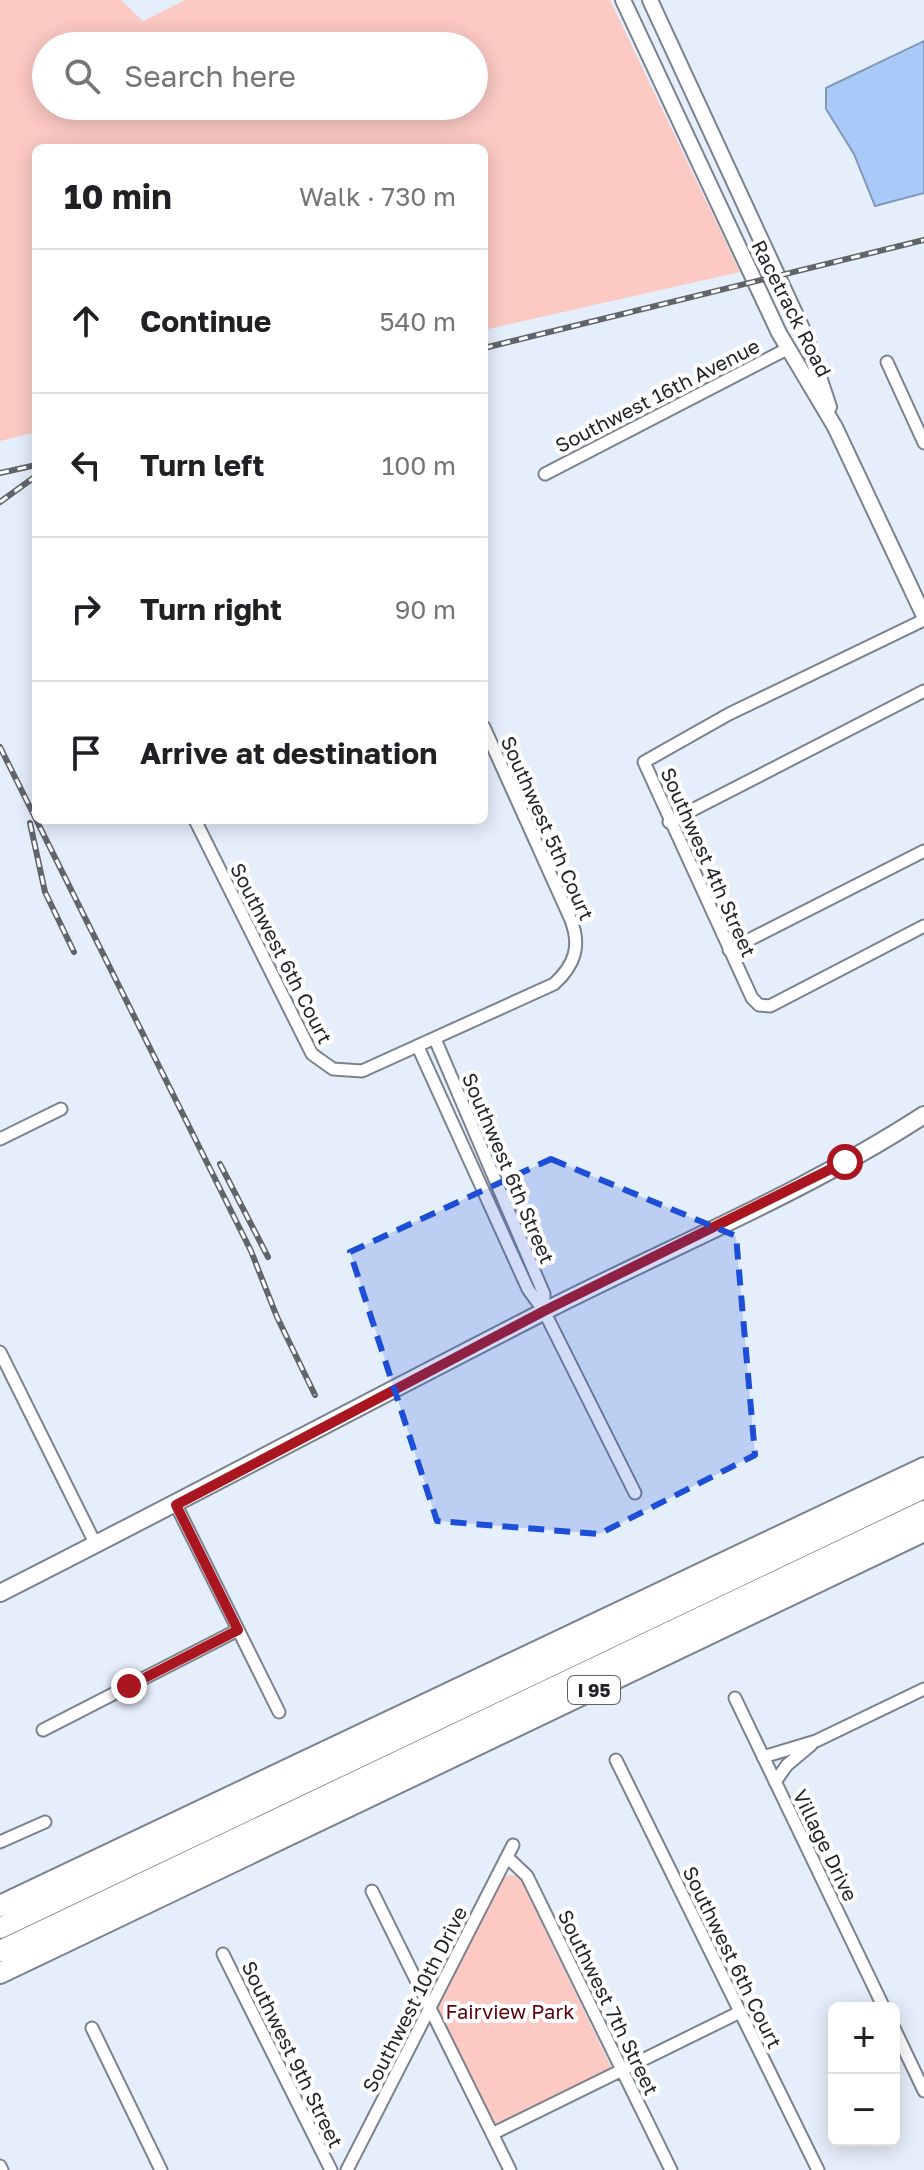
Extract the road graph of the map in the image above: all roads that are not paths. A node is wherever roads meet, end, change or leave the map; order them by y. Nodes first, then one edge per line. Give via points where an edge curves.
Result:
1 (623, 0) edge
2 (650, 0) edge
3 (652, 61) junction
4 (691, 89) junction
5 (787, 349) junction
6 (887, 362) dead end
7 (920, 425) edge
8 (835, 427) junction
9 (924, 443) edge
10 (545, 474) dead end
11 (924, 618) edge
12 (924, 691) edge
13 (488, 736) edge
14 (669, 822) junction
15 (197, 824) edge
16 (924, 851) edge
17 (924, 926) edge
18 (729, 950) junction
19 (435, 1039) junction
20 (418, 1047) junction
21 (61, 1109) dead end
22 (924, 1115) edge
23 (0, 1139) edge
24 (544, 1311) junction
25 (0, 1352) edge
26 (924, 1468) edge
27 (924, 1488) edge
28 (635, 1493) dead end
29 (176, 1505) junction
30 (924, 1511) edge
31 (924, 1531) edge
32 (96, 1545) junction
33 (0, 1593) edge
34 (673, 1609) junction
35 (238, 1630) junction
36 (533, 1653) junction
37 (924, 1689) edge
38 (735, 1698) dead end
39 (279, 1712) dead end
40 (43, 1730) dead end
41 (816, 1741) junction
42 (763, 1757) junction
43 (616, 1760) dead end
44 (368, 1776) junction
45 (775, 1782) junction
46 (45, 1822) dead end
47 (0, 1842) edge
48 (263, 1848) junction
49 (510, 1851) joint
50 (372, 1891) dead end
51 (0, 1906) edge
52 (0, 1928) edge
53 (0, 1951) edge
54 (223, 1954) dead end
55 (0, 1973) edge
56 (881, 2002) edge
57 (430, 2008) junction
58 (740, 2012) junction
59 (92, 2028) dead end
60 (900, 2041) edge
61 (622, 2070) junction
62 (924, 2091) edge
63 (492, 2134) junction
64 (161, 2170) edge
65 (331, 2170) edge
66 (347, 2170) edge
67 (510, 2170) edge
68 (671, 2170) edge
69 (818, 2170) edge

1 - 3 street, Racetrack Road
2 - 4 street, Racetrack Road
3 - 4 street via 668,67
3 - 5 street, Racetrack Road
4 - 8 street, Racetrack Road via 805,335
5 - 8 street, Racetrack Road
5 - 10 street, Southwest 16th Avenue
6 - 7 street
7 - 9 street
8 - 11 street
11 - 14 street, Southwest 4th Street via 650,756 644,762
12 - 14 street
13 - 19 street, Southwest 5th Court via 576,934 574,960 554,984
14 - 18 street, Southwest 4th Street
15 - 20 street, Southwest 6th Court via 312,1054 333,1069 362,1071
16 - 18 street
17 - 18 street, Southwest 4th Street via 770,1006 752,998
19 - 20 street
19 - 24 street, Southwest 6th Street via 544,1294
20 - 24 street, Southwest 6th Street via 528,1289
21 - 23 street
22 - 24 main road via 806,1182
24 - 28 street, Southwest 6th Street
24 - 29 main road
25 - 32 street
26 - 36 highway
27 - 34 highway
29 - 32 main road
29 - 35 street
30 - 44 highway
31 - 48 highway, I 95
32 - 33 main road
34 - 36 highway
34 - 52 highway
35 - 39 street
35 - 40 street
36 - 51 highway
37 - 41 street
38 - 42 street, Village Drive
41 - 42 street
41 - 45 street
42 - 45 street, Village Drive
43 - 58 street, Southwest 6th Court
44 - 48 highway
44 - 53 highway
45 - 56 street, Village Drive
46 - 47 street
48 - 55 highway, I 95
49 - 57 street, Southwest 10th Drive
49 - 61 street, Southwest 7th Street
50 - 57 street
54 - 65 street, Southwest 9th Street
57 - 63 street
57 - 66 street, Southwest 10th Drive
58 - 61 street
58 - 69 street, Southwest 6th Court
59 - 64 street
60 - 62 street
61 - 63 street
61 - 68 street, Southwest 7th Street
63 - 67 street

